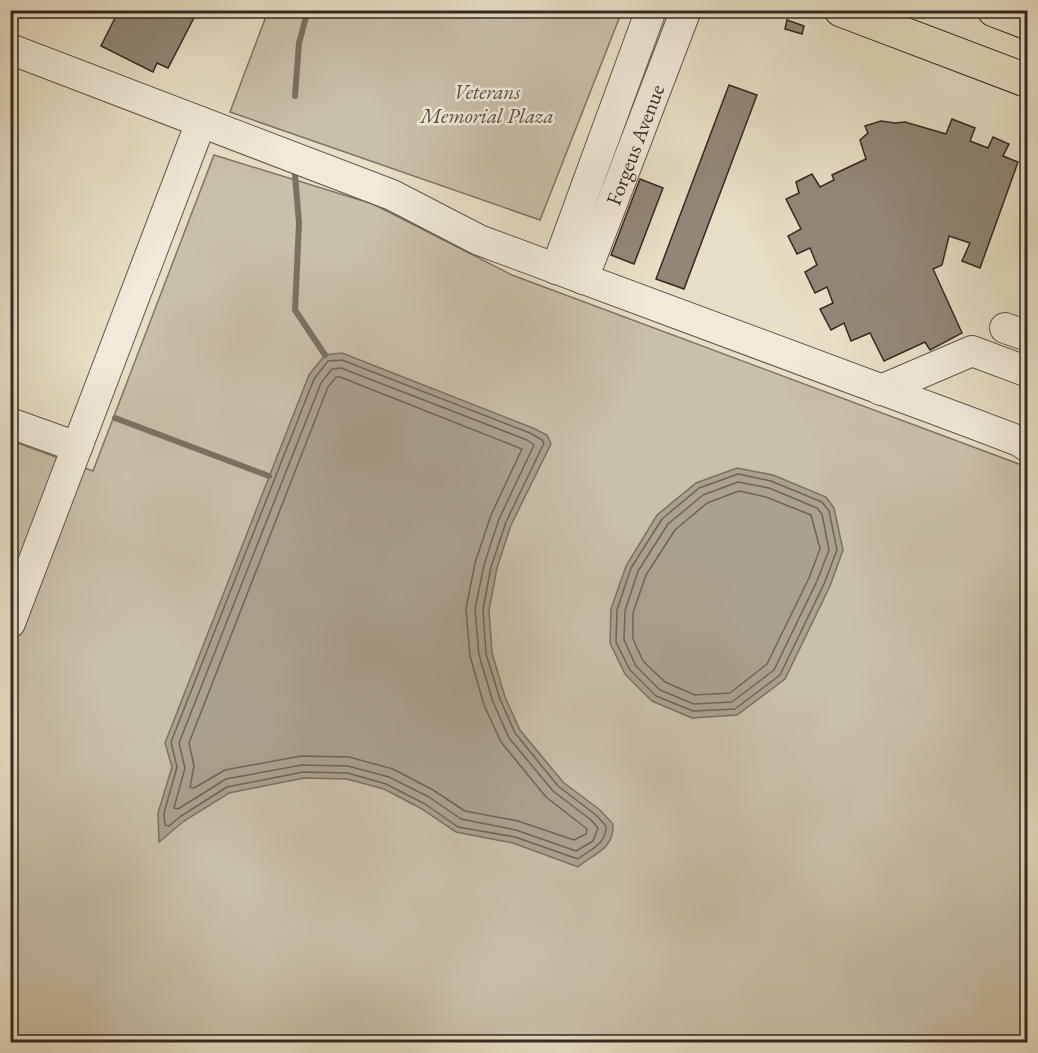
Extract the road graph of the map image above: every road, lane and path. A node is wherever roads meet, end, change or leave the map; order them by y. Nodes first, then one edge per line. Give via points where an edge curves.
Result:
1 (651, 10) edge
2 (686, 10) edge
3 (841, 10) edge
4 (994, 10) edge
5 (1028, 23) edge
6 (10, 50) edge
7 (1028, 81) edge
8 (201, 122) junction
9 (556, 268) junction
10 (583, 279) junction
11 (1028, 372) edge
12 (881, 390) junction
13 (10, 423) edge
14 (77, 447) junction
15 (1028, 447) edge
16 (17, 588) edge
17 (10, 623) edge

1 - 9 street, Forgeus Avenue
2 - 10 street, Forgeus Avenue
3 - 7 main road
4 - 5 main road
6 - 8 street
8 - 9 street via 392,195 479,240
8 - 14 street
9 - 10 street
10 - 12 street
11 - 12 street via 972,351
12 - 15 street
13 - 14 street
14 - 16 street
16 - 17 street

